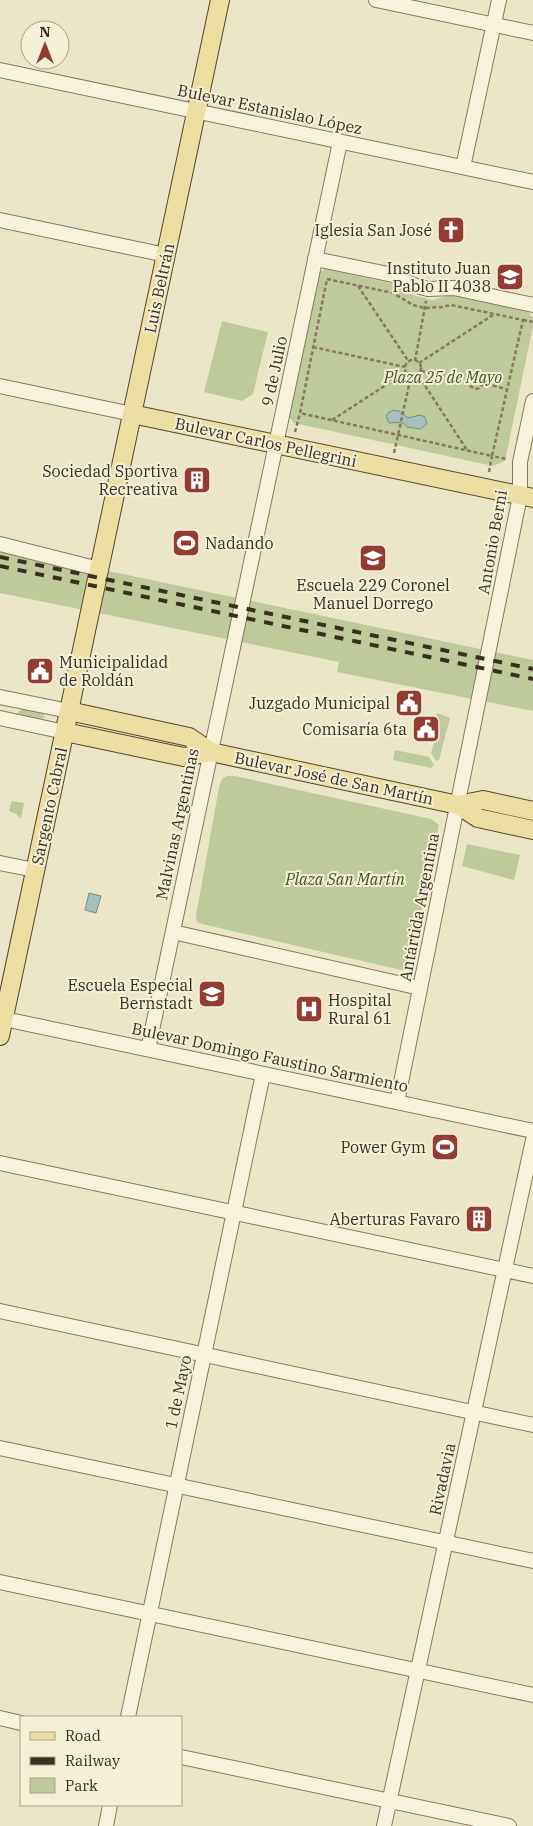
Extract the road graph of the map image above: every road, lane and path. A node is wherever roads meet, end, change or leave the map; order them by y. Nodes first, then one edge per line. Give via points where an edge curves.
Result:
1 (220, 0) edge
2 (376, 0) edge
3 (499, 0) edge
4 (494, 25) junction
5 (533, 33) edge
6 (0, 70) edge
7 (196, 111) junction
8 (340, 142) junction
9 (463, 167) junction
10 (533, 182) edge
11 (0, 220) edge
12 (166, 255) junction
13 (316, 259) junction
14 (357, 285) junction
15 (428, 289) junction
16 (533, 305) edge
17 (424, 308) junction
18 (494, 314) junction
19 (313, 347) junction
20 (415, 361) junction
21 (409, 362) junction
22 (419, 363) junction
23 (405, 367) junction
24 (421, 371) junction
25 (406, 372) junction
26 (418, 375) junction
27 (412, 376) junction
28 (469, 381) junction
29 (483, 383) junction
30 (0, 386) edge
31 (507, 389) junction
32 (533, 401) edge
33 (132, 414) junction
34 (332, 420) junction
35 (399, 435) junction
36 (276, 444) junction
37 (467, 450) junction
38 (492, 456) junction
39 (520, 462) junction
40 (391, 469) junction
41 (485, 489) junction
42 (527, 497) edge
43 (0, 544) edge
44 (98, 573) junction
45 (242, 607) joint
46 (487, 659) joint
47 (0, 697) edge
48 (69, 711) junction
49 (0, 718) edge
50 (65, 732) junction
51 (211, 752) junction
52 (458, 805) junction
53 (533, 811) edge
54 (533, 830) edge
55 (0, 862) edge
56 (35, 870) junction
57 (172, 932) junction
58 (420, 988) junction
59 (2, 1018) edge
60 (0, 1036) edge
61 (148, 1049) junction
62 (263, 1074) junction
63 (397, 1102) junction
64 (533, 1131) edge
65 (533, 1140) edge
66 (0, 1163) edge
67 (234, 1212) junction
68 (505, 1270) junction
69 (533, 1276) edge
70 (0, 1311) edge
71 (204, 1355) junction
72 (474, 1412) junction
73 (533, 1425) edge
74 (0, 1448) edge
75 (176, 1486) junction
76 (446, 1543) junction
77 (533, 1561) edge
78 (0, 1582) edge
79 (150, 1614) junction
80 (418, 1671) junction
81 (533, 1695) edge
82 (128, 1716) edge
83 (0, 1718) edge
84 (20, 1723) edge
85 (182, 1757) edge
86 (390, 1801) junction
87 (110, 1806) edge
88 (106, 1826) edge
89 (384, 1826) edge
90 (509, 1826) edge

1 - 7 main road, Luis Beltrán
2 - 4 street
3 - 4 street
4 - 5 street
4 - 9 street
6 - 7 street, Bulevar Estanislao López
7 - 8 street, Bulevar Estanislao López
7 - 12 main road, Luis Beltrán
8 - 9 street, Bulevar Estanislao López
8 - 13 street, 9 de Julio
9 - 10 street, Bulevar Estanislao López
11 - 12 street
12 - 33 main road, Luis Beltrán
13 - 15 street via 398,276
13 - 36 street, 9 de Julio
14 - 17 path via 393,293
14 - 19 path via 327,279
14 - 21 path
15 - 16 street via 454,288
15 - 17 path
17 - 18 path via 451,305
17 - 20 path
18 - 22 path
18 - 31 path via 523,320
19 - 23 path
19 - 34 path via 300,413
20 - 21 path
20 - 22 path
21 - 23 path
22 - 24 path
23 - 25 path
24 - 26 path
24 - 28 path
25 - 27 path
25 - 34 path
26 - 27 path
26 - 37 path
27 - 35 path
28 - 29 path via 477,376
28 - 29 path via 475,389
29 - 31 path
30 - 33 street, Bulevar Carlos Pellegrini
31 - 38 path
32 - 39 street, Antonio Berni
33 - 36 main road, Bulevar Carlos Pellegrini
33 - 44 main road, Luis Beltrán
34 - 35 path
35 - 37 path
35 - 40 path
36 - 40 main road, Bulevar Carlos Pellegrini
36 - 45 street, 9 de Julio
37 - 38 path
38 - 39 path
38 - 41 path
39 - 42 street, Antonio Berni
40 - 41 main road, Bulevar Carlos Pellegrini
41 - 42 main road, Bulevar Carlos Pellegrini
42 - 46 street, Antonio Berni
43 - 44 street
44 - 48 main road, Sargento Cabral
45 - 51 street, Malvinas Argentinas
46 - 52 street, Antártida Argentina
47 - 48 street, Bulevar José de San Martín
48 - 50 main road, Sargento Cabral
48 - 51 main road, Bulevar José de San Martín via 189,737
49 - 50 street, Bulevar José de San Martín
50 - 51 main road, Bulevar José de San Martín via 184,757
50 - 56 main road, Sargento Cabral
51 - 52 main road, Bulevar José de San Martín
51 - 57 street, Malvinas Argentinas
52 - 53 main road, Bulevar José de San Martín via 483,800
52 - 54 main road, Bulevar José de San Martín via 478,818
52 - 58 street, Antártida Argentina
55 - 56 street
56 - 59 main road, Sargento Cabral
57 - 58 street
57 - 61 street, Malvinas Argentinas
58 - 63 street, Antártida Argentina
59 - 60 main road, Sargento Cabral
59 - 61 street, Bulevar Domingo Faustino Sarmiento
61 - 62 street, Bulevar Domingo Faustino Sarmiento
62 - 63 street, Bulevar Domingo Faustino Sarmiento
62 - 67 street, 1 de Mayo
63 - 64 street, Bulevar Domingo Faustino Sarmiento
65 - 68 street, Rivadavia
66 - 67 street
67 - 68 street
67 - 71 street, 1 de Mayo
68 - 69 street
68 - 72 street, Rivadavia
70 - 71 street
71 - 72 street
71 - 75 street, 1 de Mayo
72 - 73 street
72 - 76 street, Rivadavia
74 - 75 street
75 - 76 street
75 - 79 street, 1 de Mayo
76 - 77 street
76 - 80 street, Rivadavia
78 - 79 street
79 - 80 street
79 - 82 street, 1 de Mayo
80 - 81 street
80 - 86 street, Rivadavia
83 - 84 street
85 - 86 street
86 - 89 street, Rivadavia
86 - 90 street
87 - 88 street

